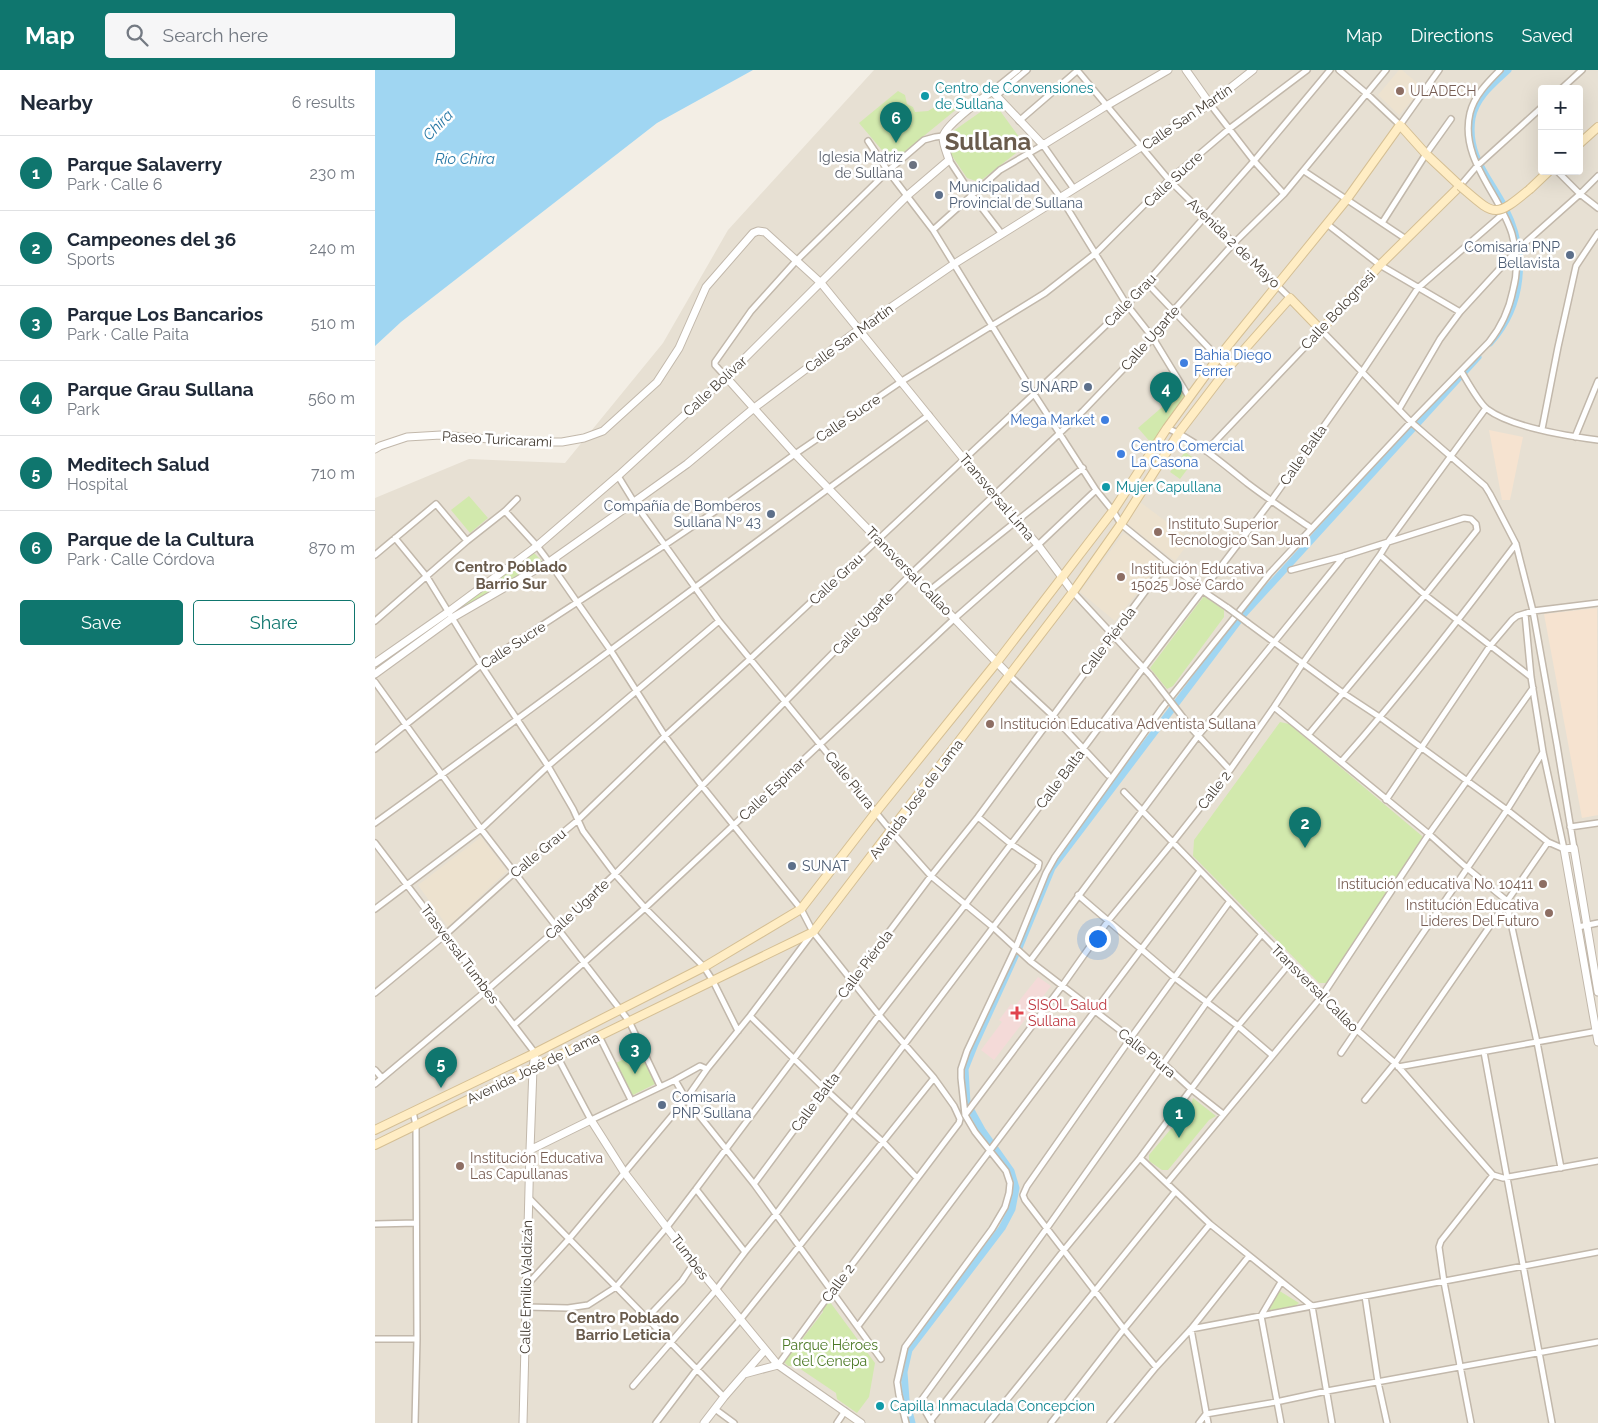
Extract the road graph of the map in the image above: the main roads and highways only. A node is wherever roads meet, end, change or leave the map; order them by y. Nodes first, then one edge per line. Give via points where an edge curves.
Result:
1 (1598, 127) edge
2 (1583, 140) edge
3 (1545, 175) edge
4 (1460, 186) junction
5 (1290, 298) joint
6 (1321, 330) joint
7 (375, 1130) edge
8 (375, 1145) edge

1 - 2 main road
3 - 4 main road, bridge via 1508,207 1500,210 1483,206
4 - 6 main road, Calle Bolognesi via 1380,265
4 - 7 main road, Avenida José de Lama via 1400,125 1347,199 1218,358 1113,511 801,908 704,967
5 - 6 main road, Avenida 2 de Mayo
5 - 8 main road, Avenida José de Lama via 1228,368 1179,433 1073,592 813,932

